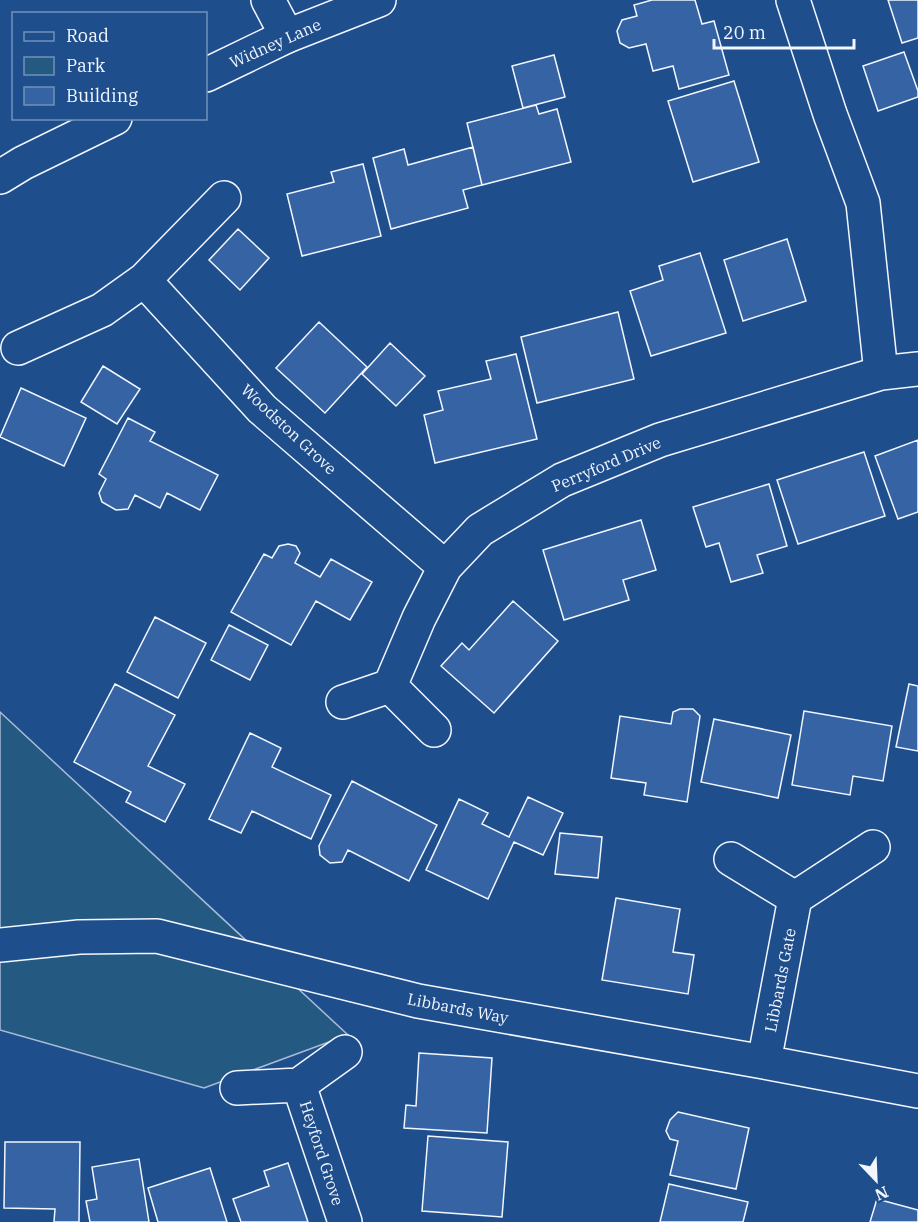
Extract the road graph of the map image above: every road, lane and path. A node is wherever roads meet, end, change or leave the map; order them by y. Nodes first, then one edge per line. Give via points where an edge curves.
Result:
1 (267, 0) edge
2 (379, 0) edge
3 (793, 0) edge
4 (287, 36) junction
5 (207, 75) edge
6 (111, 120) edge
7 (0, 177) edge
8 (225, 198) dead end
9 (144, 280) junction
10 (18, 348) dead end
11 (918, 369) edge
12 (881, 373) junction
13 (445, 567) junction
14 (390, 686) junction
15 (343, 702) dead end
16 (434, 730) dead end
17 (873, 847) dead end
18 (730, 859) dead end
19 (795, 898) junction
20 (0, 945) edge
21 (345, 1052) dead end
22 (764, 1062) junction
23 (299, 1085) junction
24 (237, 1088) dead end
25 (918, 1091) edge
26 (345, 1222) edge

1 - 4 street
2 - 4 street, Widney Lane
3 - 12 street via 863,202
4 - 5 street, Widney Lane
6 - 7 street
8 - 9 street
9 - 10 street via 102,310
9 - 13 street, Woodston Grove via 262,409
11 - 12 street, Perryford Drive
12 - 13 street, Perryford Drive via 660,440 562,480 480,530
13 - 14 street, Perryford Drive
14 - 15 street
14 - 16 street
17 - 19 street
18 - 19 street
19 - 22 street, Libbards Gate
20 - 22 street, Libbards Way via 79,937 157,936 418,1001
21 - 23 street, Heyford Grove
22 - 25 street, Libbards Way
23 - 24 street, Heyford Grove
23 - 26 street, Heyford Grove

